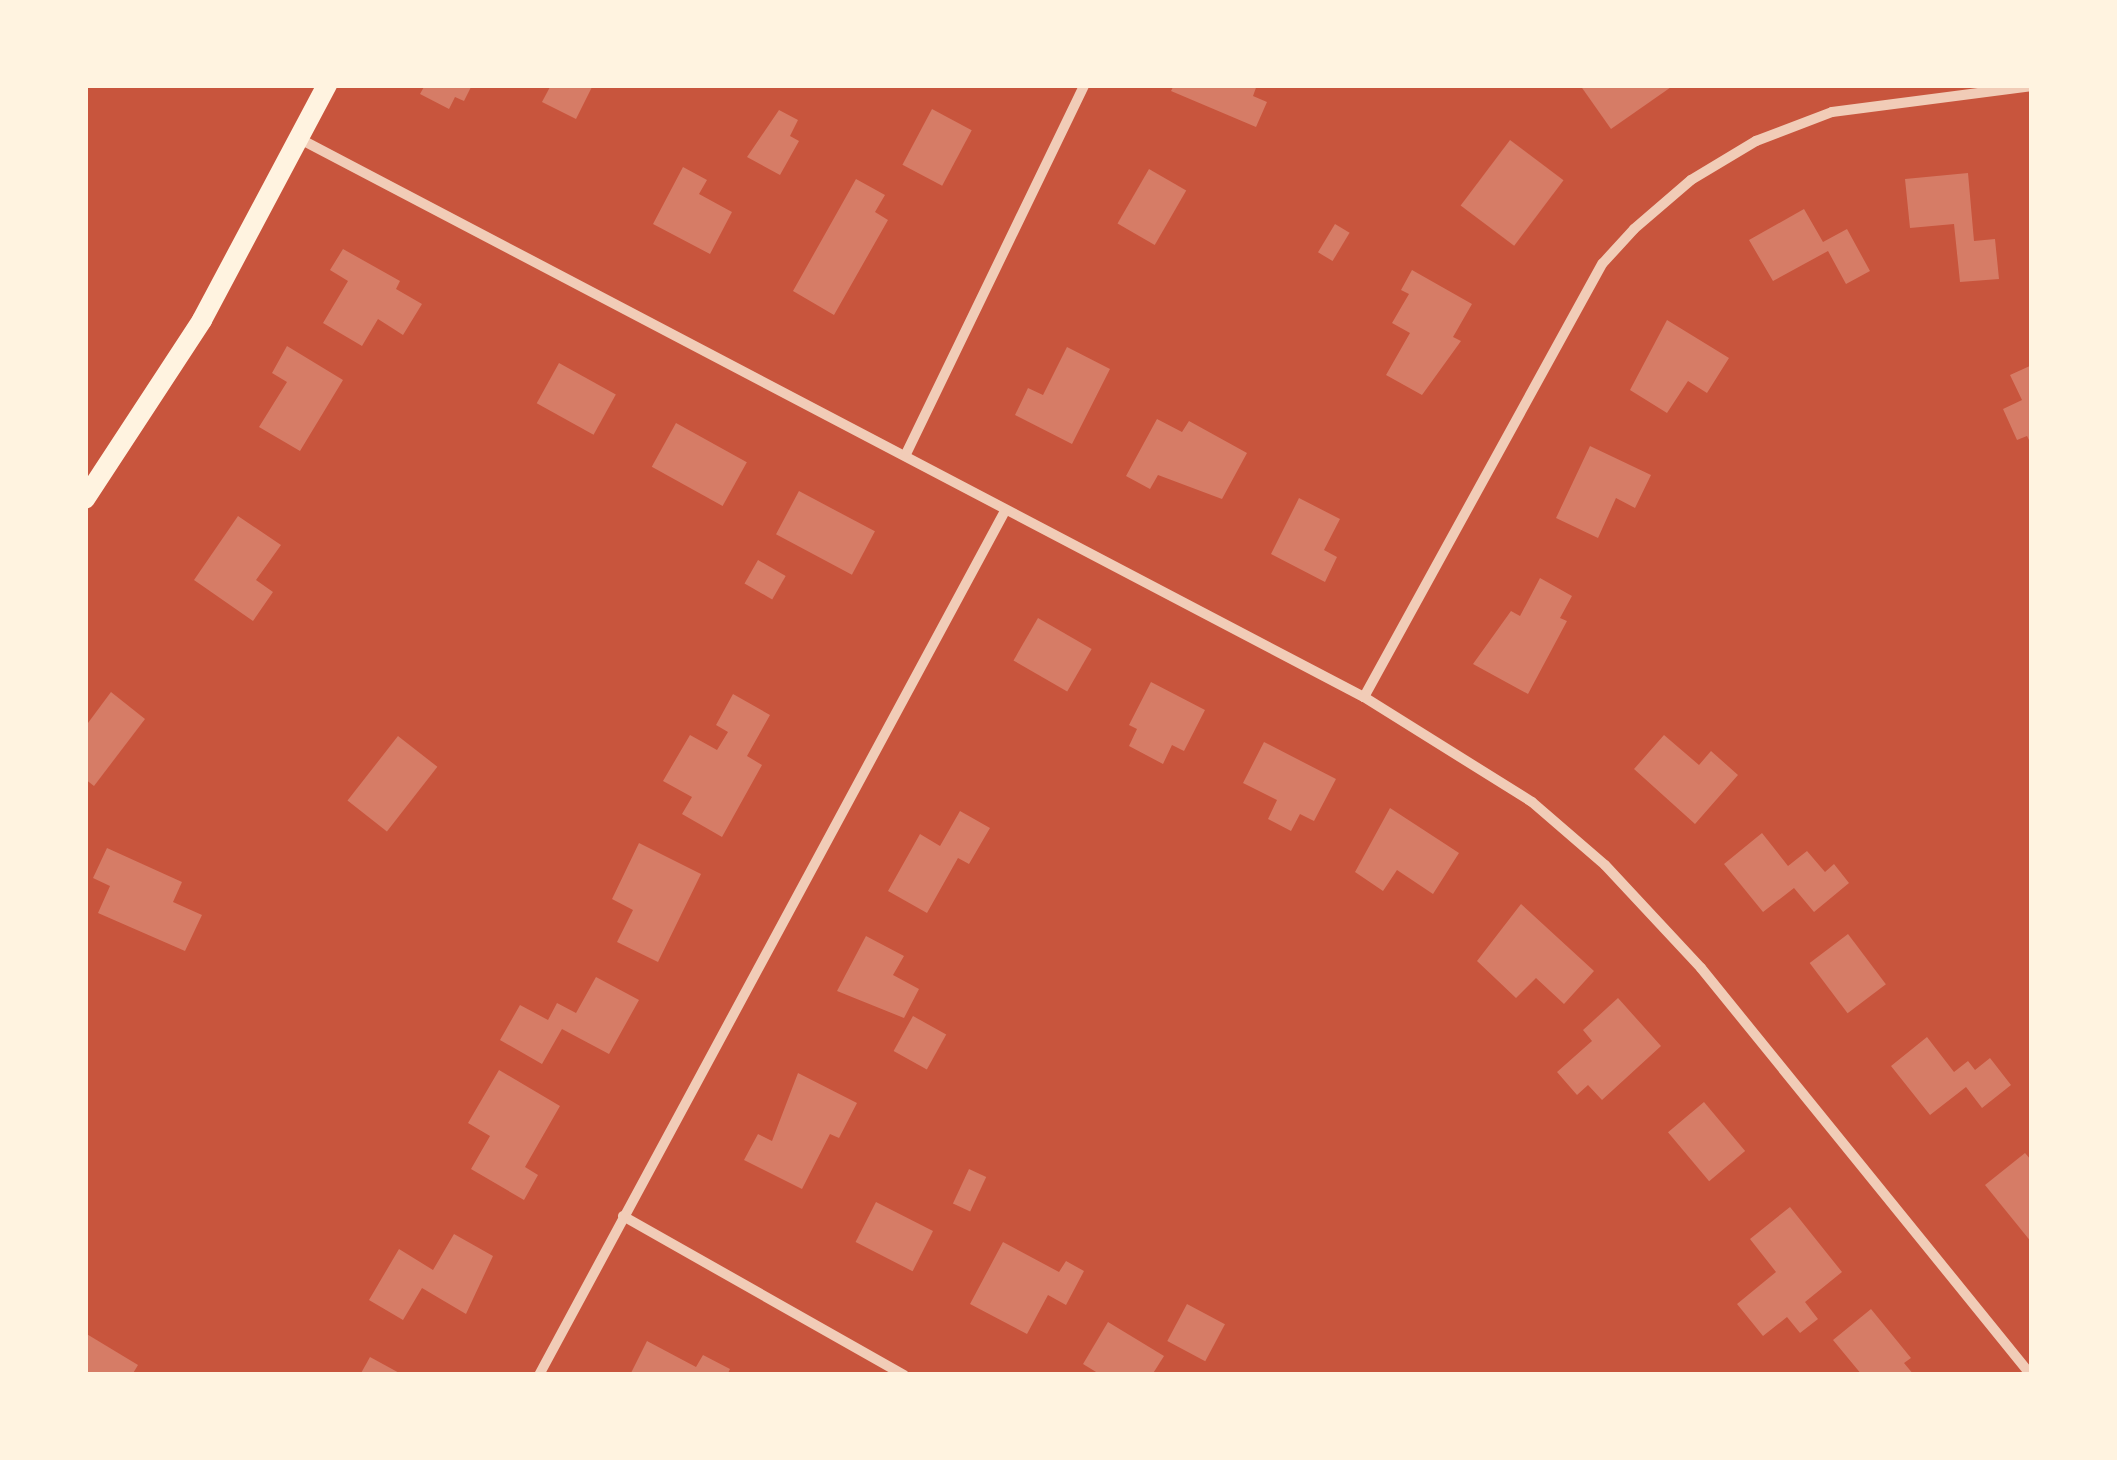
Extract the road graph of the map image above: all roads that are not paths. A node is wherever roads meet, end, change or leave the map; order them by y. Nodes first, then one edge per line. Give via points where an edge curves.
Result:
1 (327, 85) edge
2 (1084, 85) edge
3 (2032, 86) edge
4 (302, 140) junction
5 (906, 454) junction
6 (85, 500) edge
7 (1005, 511) junction
8 (1364, 696) junction
9 (623, 1216) junction
10 (539, 1375) edge
11 (904, 1375) edge
12 (2031, 1375) edge

1 - 4 main road
2 - 5 street
3 - 8 street via 1832,112 1756,141 1692,180 1634,229 1604,262
4 - 5 street
4 - 6 main road via 202,320
5 - 7 street
7 - 8 street
7 - 9 street
8 - 12 street via 1532,802 1654,914
9 - 10 street
9 - 11 street

